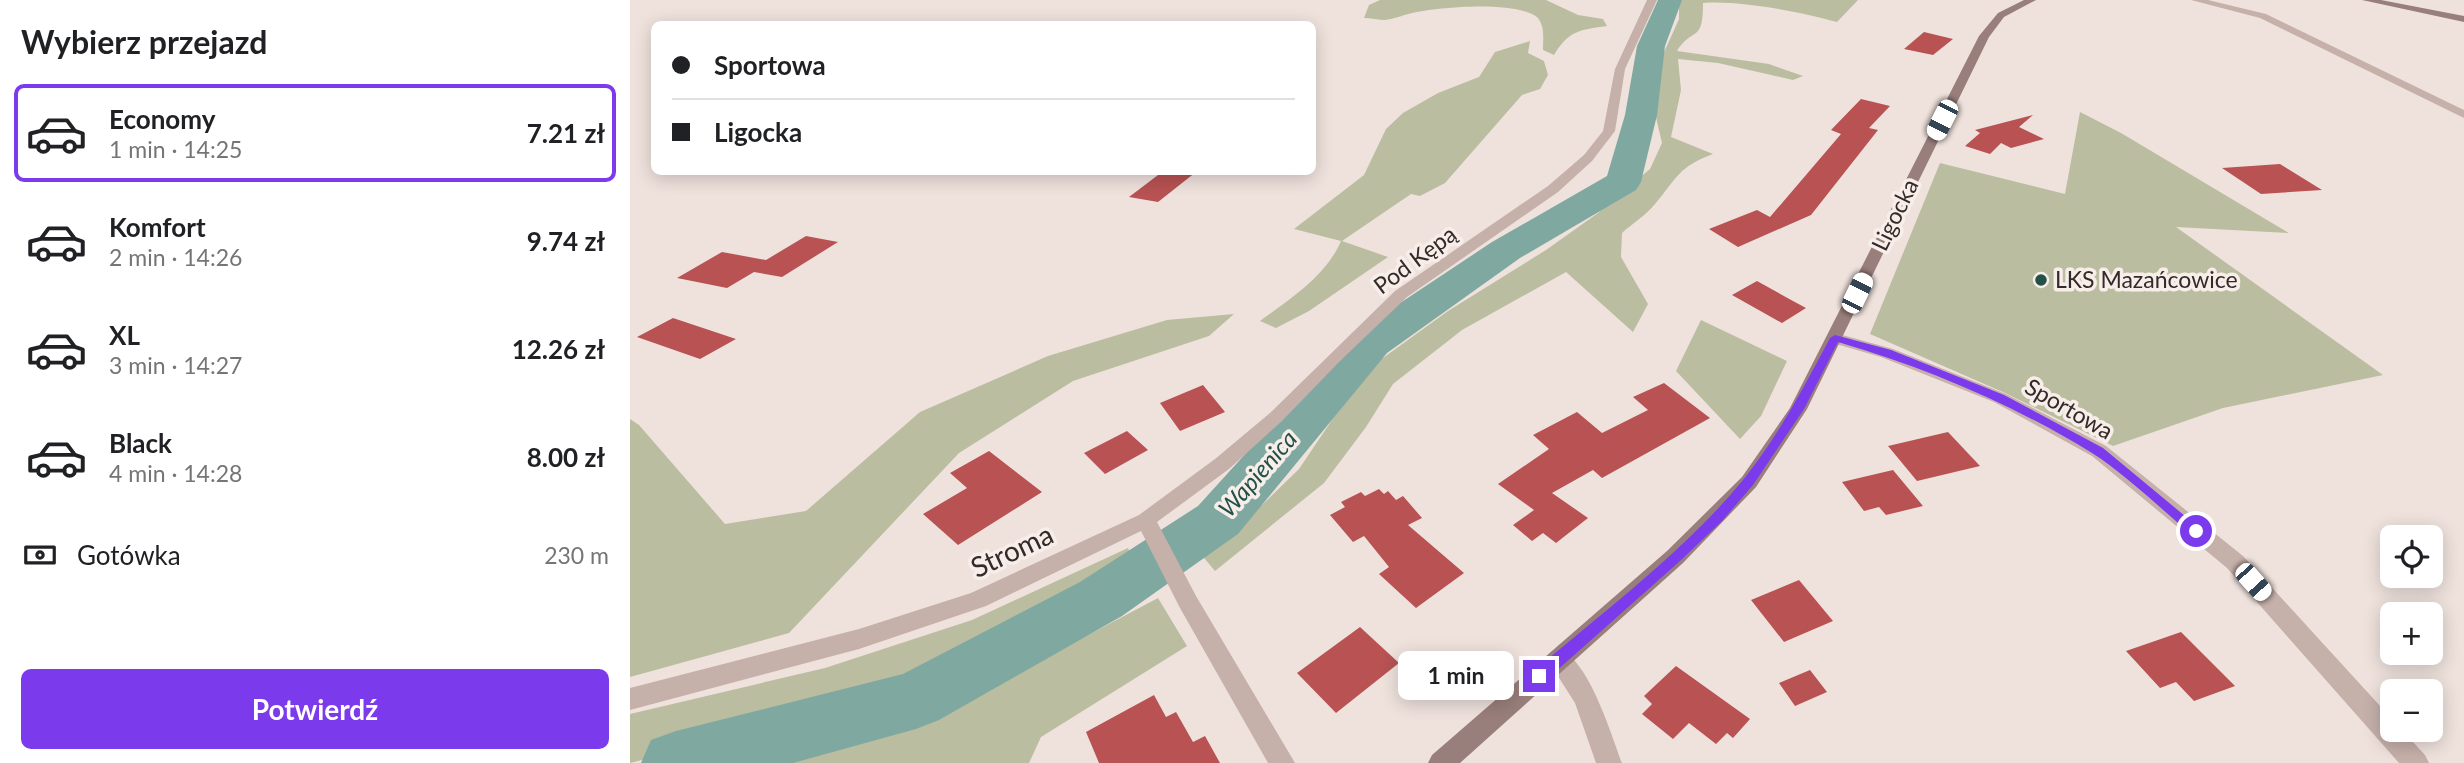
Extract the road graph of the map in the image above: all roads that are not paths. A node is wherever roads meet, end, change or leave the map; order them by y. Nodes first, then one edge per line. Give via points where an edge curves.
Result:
1 (1652, 0) edge
2 (2031, 0) edge
3 (2196, 0) edge
4 (2367, 0) edge
5 (2464, 19) edge
6 (2464, 114) edge
7 (1835, 338) junction
8 (1146, 520) junction
9 (1559, 659) junction
10 (630, 699) edge
11 (1282, 763) edge
12 (1441, 763) edge
13 (1609, 763) edge
14 (2416, 763) edge

1 - 8 street, Pod Kępą via 1620,69 1609,131 1588,158 1553,189 1401,294 1223,464
2 - 7 street, Ligocka via 2001,15 1984,36
3 - 6 street via 2263,16
4 - 5 street
7 - 9 street, Ligocka via 1798,409 1749,482 1675,557
7 - 14 street, Sportowa via 1887,353 2000,398 2099,451 2235,562
8 - 10 street, Stroma via 978,600 859,639
8 - 11 street
9 - 12 street, Ligocka
9 - 13 street via 1586,698

